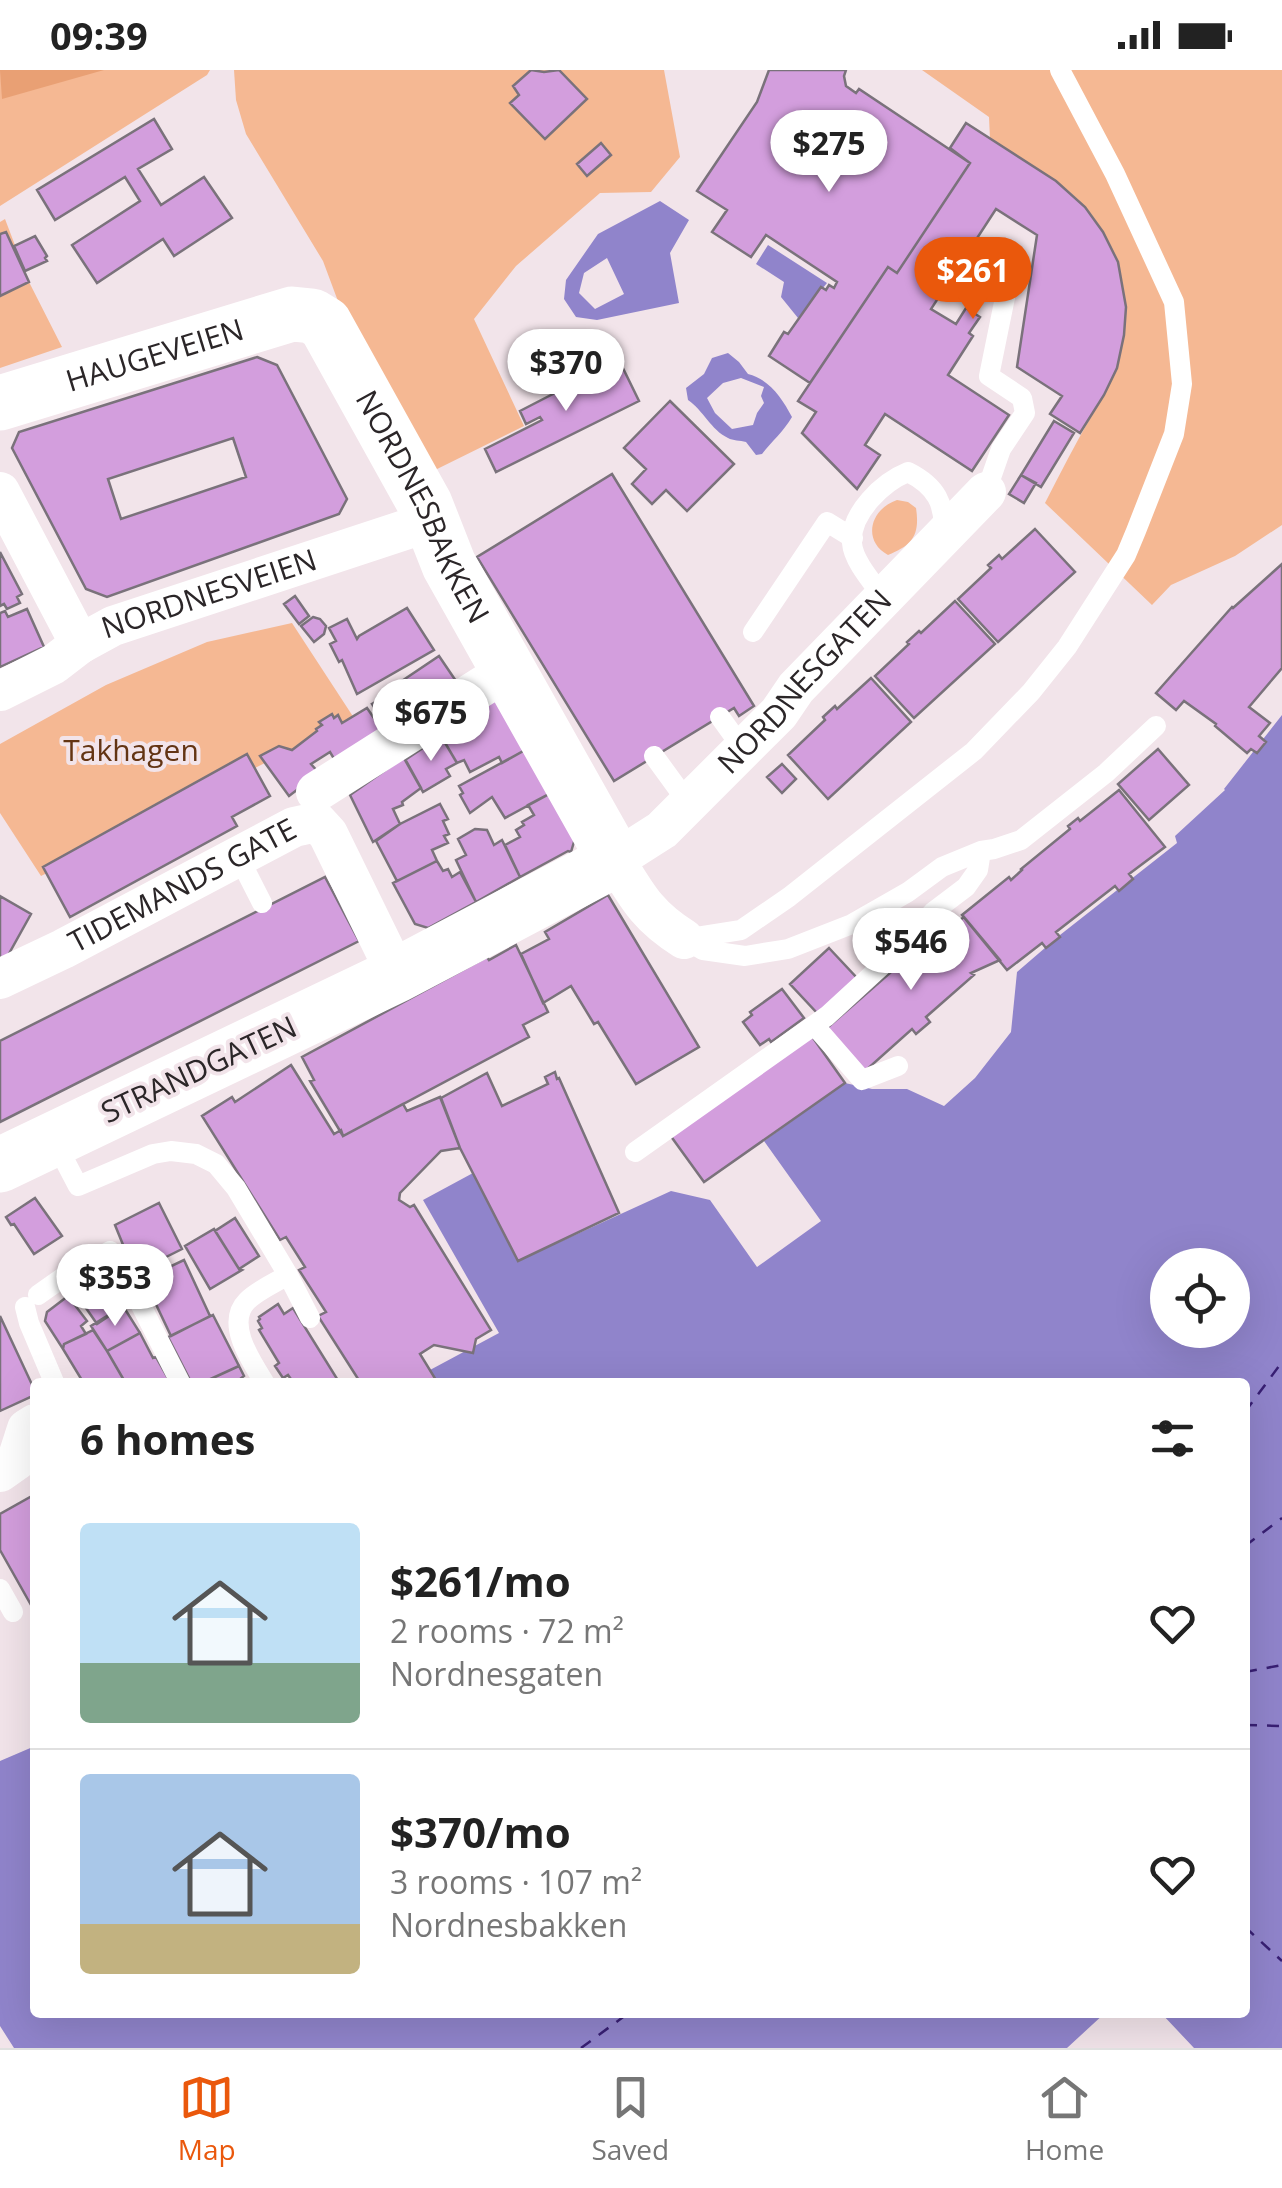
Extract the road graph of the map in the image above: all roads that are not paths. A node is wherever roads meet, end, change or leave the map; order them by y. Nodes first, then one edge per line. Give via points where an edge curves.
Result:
1 (1060, 70) edge
2 (1011, 268) dead end
3 (312, 316) joint
4 (0, 403) edge
5 (0, 492) edge
6 (986, 492) joint
7 (432, 521) junction
8 (943, 537) junction
9 (853, 538) junction
10 (884, 598) junction
11 (753, 632) dead end
12 (80, 644) junction
13 (504, 662) junction
14 (0, 691) edge
15 (1156, 726) dead end
16 (654, 756) dead end
17 (316, 792) dead end
18 (689, 804) junction
19 (980, 851) junction
20 (238, 856) junction
21 (615, 860) junction
22 (262, 904) dead end
23 (684, 939) junction
24 (398, 975) junction
25 (0, 979) edge
26 (814, 1026) junction
27 (898, 1066) dead end
28 (53, 1139) junction
29 (635, 1152) dead end
30 (0, 1165) edge
31 (288, 1275) junction
32 (310, 1318) dead end
33 (52, 1378) edge
34 (178, 1378) edge
35 (262, 1378) edge
36 (30, 1428) edge
37 (0, 1472) edge
38 (0, 1589) edge
39 (13, 1612) dead end

1 - 23 lane via 1174,302 1182,384 1174,434 1126,555 1066,647 974,751 741,930
2 - 6 lane via 989,376 1022,398 1025,413 1001,449
3 - 4 main road, HAUGEVEIEN via 292,314
3 - 7 main road, NORDNESBAKKEN via 325,324
5 - 12 street
6 - 8 street, NORDNESGATEN
7 - 12 street, NORDNESVEIEN via 113,626
7 - 13 main road, NORDNESBAKKEN
8 - 9 lane via 937,496 908,472 871,496
8 - 10 street, NORDNESGATEN
9 - 10 lane via 861,568
9 - 11 lane via 826,522
10 - 18 street, NORDNESGATEN via 779,713 732,733
12 - 14 street, NORDNESVEIEN
13 - 17 street via 495,678
13 - 21 main road, NORDNESBAKKEN
15 - 19 lane via 1038,828
16 - 18 lane
18 - 21 street, NORDNESGATEN
19 - 23 lane via 852,924 788,949 745,956 703,950
19 - 26 lane via 978,870 966,887
20 - 22 lane
20 - 24 street, TIDEMANDS GATE via 317,822
20 - 25 street, TIDEMANDS GATE
21 - 23 street via 642,906
21 - 24 main road, NORDNESGATEN
24 - 28 main road, STRANDGATEN
26 - 27 lane via 862,1080
26 - 29 lane
28 - 30 main road, STRANDGATEN
28 - 31 lane via 78,1186 171,1151 216,1164
31 - 32 lane
31 - 35 lane via 239,1311 239,1330
33 - 34 lane via 28,1323 32,1301 110,1251
36 - 37 street via 16,1460
38 - 39 lane

